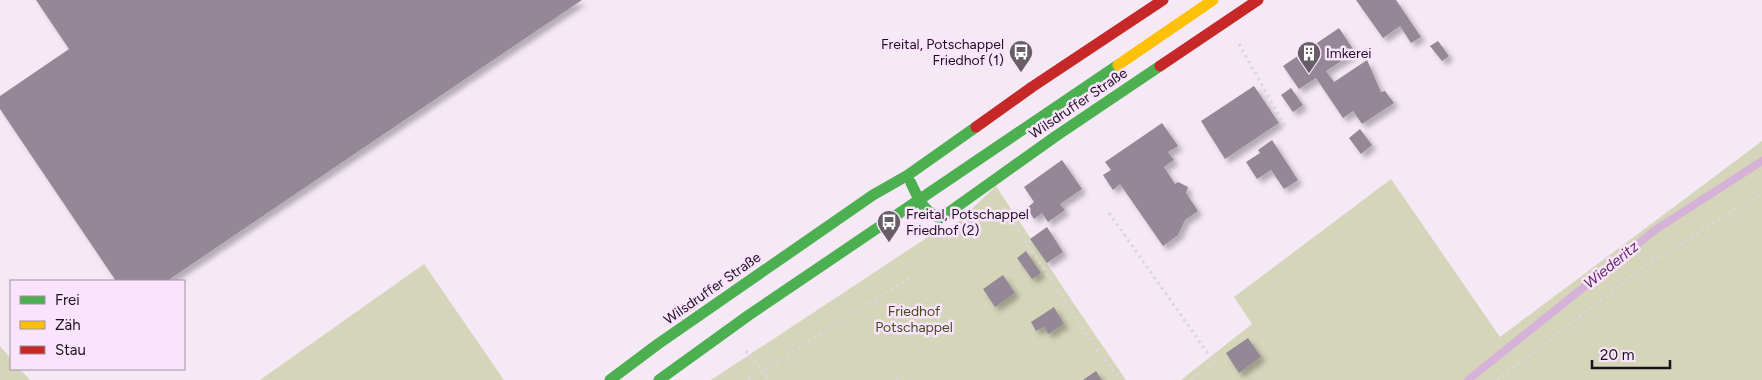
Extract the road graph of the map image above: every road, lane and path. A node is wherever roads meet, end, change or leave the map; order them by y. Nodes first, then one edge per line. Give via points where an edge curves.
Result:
1 (1164, 0) edge
2 (1213, 0) edge
3 (1258, 0) edge
4 (1235, 38) dead end
5 (1286, 128) dead end
6 (908, 175) junction
7 (1762, 193) edge
8 (919, 199) junction
9 (1003, 207) dead end
10 (1109, 213) dead end
11 (911, 277) dead end
12 (746, 351) dead end
13 (762, 370) junction
14 (610, 380) edge
15 (659, 380) edge
16 (748, 380) edge
17 (769, 380) edge
18 (1120, 380) edge
19 (1190, 380) edge
20 (1497, 380) edge

1 - 6 main road, Wilsdruffer Straße via 1032,87
2 - 8 main road, Wilsdruffer Straße
3 - 8 main road, Wilsdruffer Straße via 941,218 932,216
4 - 5 path
6 - 8 main road, Wilsdruffer Straße
6 - 14 main road, Wilsdruffer Straße via 836,220
7 - 20 path via 1649,263
8 - 15 main road, Wilsdruffer Straße
9 - 18 path
10 - 19 path via 1214,362
11 - 13 path
12 - 13 path
13 - 16 path
13 - 17 path

